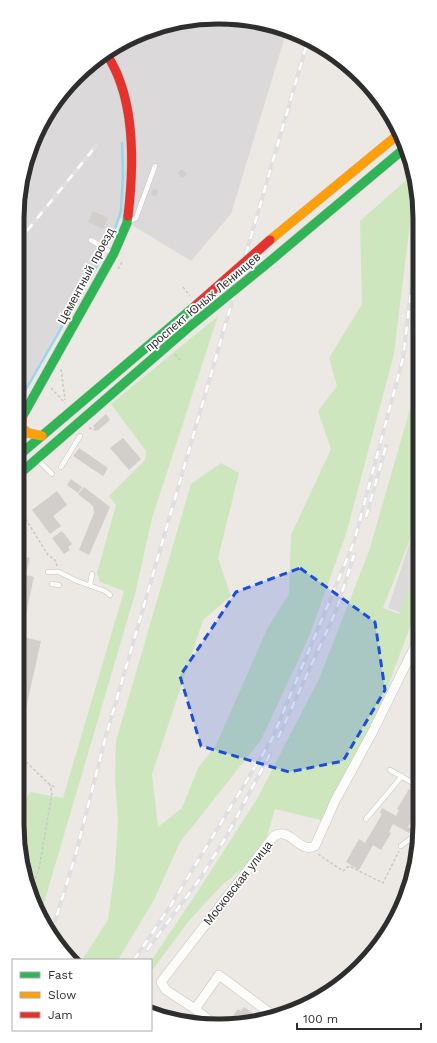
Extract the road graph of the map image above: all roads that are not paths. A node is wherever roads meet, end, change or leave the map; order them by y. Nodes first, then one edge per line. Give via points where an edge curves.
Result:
1 (109, 58) edge
2 (395, 137) edge
3 (401, 151) edge
4 (155, 166) dead end
5 (127, 223) junction
6 (91, 240) dead end
7 (114, 253) junction
8 (24, 413) edge
9 (24, 429) edge
10 (42, 436) junction
11 (80, 436) dead end
12 (24, 451) edge
13 (37, 458) junction
14 (61, 467) dead end
15 (24, 470) edge
16 (52, 474) dead end
17 (48, 572) dead end
18 (92, 574) dead end
19 (52, 584) dead end
20 (59, 585) dead end
21 (90, 585) junction
22 (110, 595) dead end
23 (413, 652) edge
24 (390, 770) dead end
25 (402, 776) junction
26 (413, 783) edge
27 (366, 819) dead end
28 (413, 837) edge
29 (401, 846) road end
30 (377, 938) edge
31 (371, 946) edge
32 (195, 1009) junction
33 (269, 1012) edge
34 (207, 1019) edge

1 - 5 main road, Цементный проезд via 115,67 129,112 132,183
2 - 10 main road, проспект Юных Ленинцев, bridge via 193,302
3 - 13 main road, проспект Юных Ленинцев, bridge via 189,327
4 - 5 lane via 136,218
5 - 7 main road, Цементный проезд
6 - 7 lane
7 - 8 main road, Цементный проезд
9 - 10 main road
10 - 12 main road, проспект Юных Ленинцев
11 - 14 lane
13 - 15 main road, проспект Юных Ленинцев
13 - 16 lane
17 - 21 lane via 59,572
18 - 21 lane
19 - 20 lane
21 - 22 lane
23 - 32 street, Московская улица via 335,801 315,846 304,847 285,833 274,836 161,982 166,990
24 - 25 lane
25 - 26 lane
25 - 27 lane
28 - 29 lane
30 - 31 lane
32 - 33 street via 219,975
32 - 34 street

